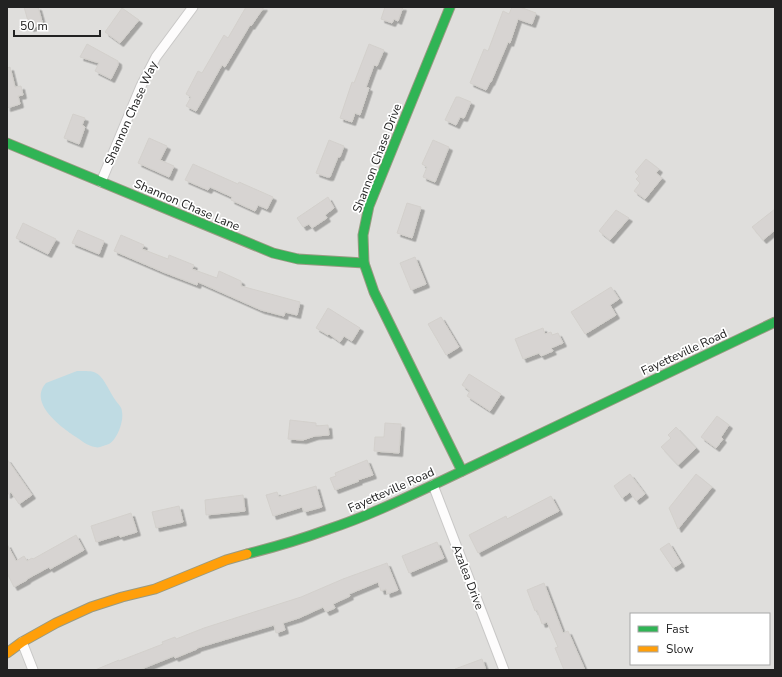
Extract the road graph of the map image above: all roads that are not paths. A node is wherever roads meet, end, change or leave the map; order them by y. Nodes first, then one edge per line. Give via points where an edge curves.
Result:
1 (193, 7) edge
2 (450, 7) edge
3 (7, 143) edge
4 (101, 182) junction
5 (364, 264) junction
6 (775, 322) edge
7 (462, 471) junction
8 (433, 485) junction
9 (22, 642) junction
10 (7, 653) edge
11 (33, 670) edge
12 (504, 670) edge

1 - 4 street, Shannon Chase Way via 156,57 141,86
2 - 5 street, Shannon Chase Drive via 369,206 363,235
3 - 4 street, Shannon Chase Lane
4 - 5 street, Shannon Chase Lane via 273,253 298,259
5 - 7 street, Shannon Chase Drive via 374,292
6 - 7 street, Fayetteville Road
7 - 8 street, Fayetteville Road
8 - 9 street, Fayetteville Road via 330,529 226,560 155,589 91,607
8 - 12 street, Azalea Drive
9 - 10 street, Fayetteville Road
9 - 11 street

